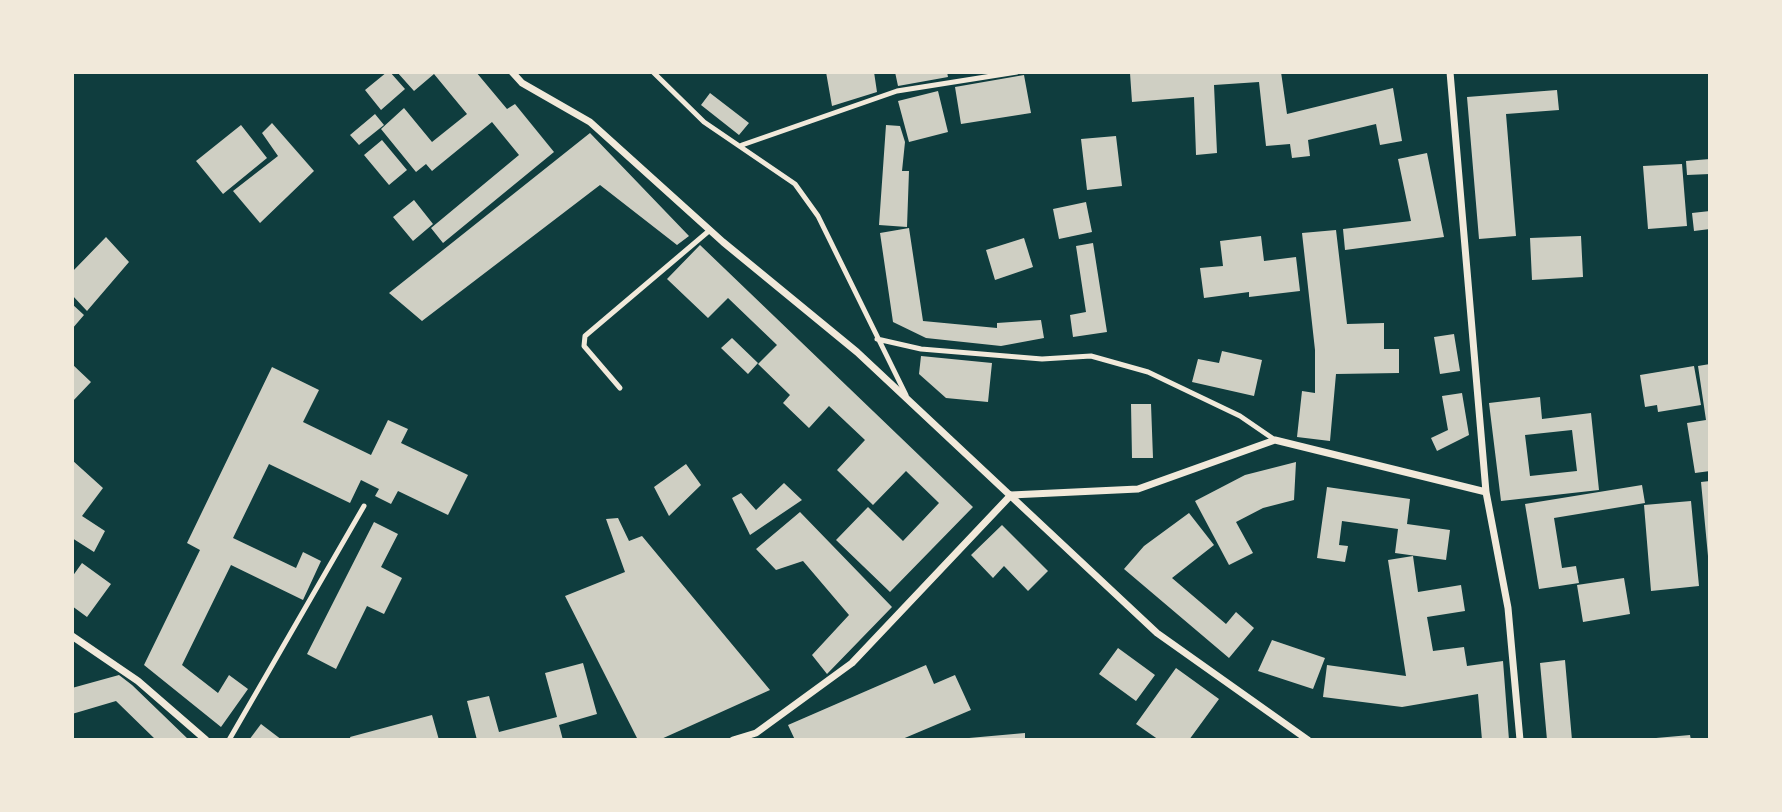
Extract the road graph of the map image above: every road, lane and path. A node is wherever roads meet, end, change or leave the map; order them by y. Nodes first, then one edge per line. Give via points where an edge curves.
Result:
1 (512, 72) edge
2 (653, 72) edge
3 (1017, 72) edge
4 (1450, 72) edge
5 (742, 145) junction
6 (710, 230) junction
7 (877, 339) junction
8 (620, 388) dead end
9 (906, 396) junction
10 (1275, 440) junction
11 (1486, 492) junction
12 (1011, 495) junction
13 (364, 506) dead end
14 (72, 636) edge
15 (757, 736) edge
16 (206, 740) edge
17 (229, 740) edge
18 (733, 740) edge
19 (1308, 740) edge
20 (1520, 740) edge

1 - 6 street via 522,83 590,122
2 - 5 lane via 704,122
3 - 5 lane via 897,91
4 - 11 street
5 - 7 lane via 795,184 818,216
6 - 8 lane via 585,336 584,346
6 - 9 street
7 - 9 lane
7 - 10 lane via 921,349 1042,359 1091,356 1148,372 1240,416
9 - 12 street
10 - 11 street
10 - 12 street via 1138,489
11 - 20 street via 1508,607
12 - 15 street via 852,663
12 - 19 street via 1157,633
13 - 17 lane
14 - 16 street via 138,681
15 - 18 street

